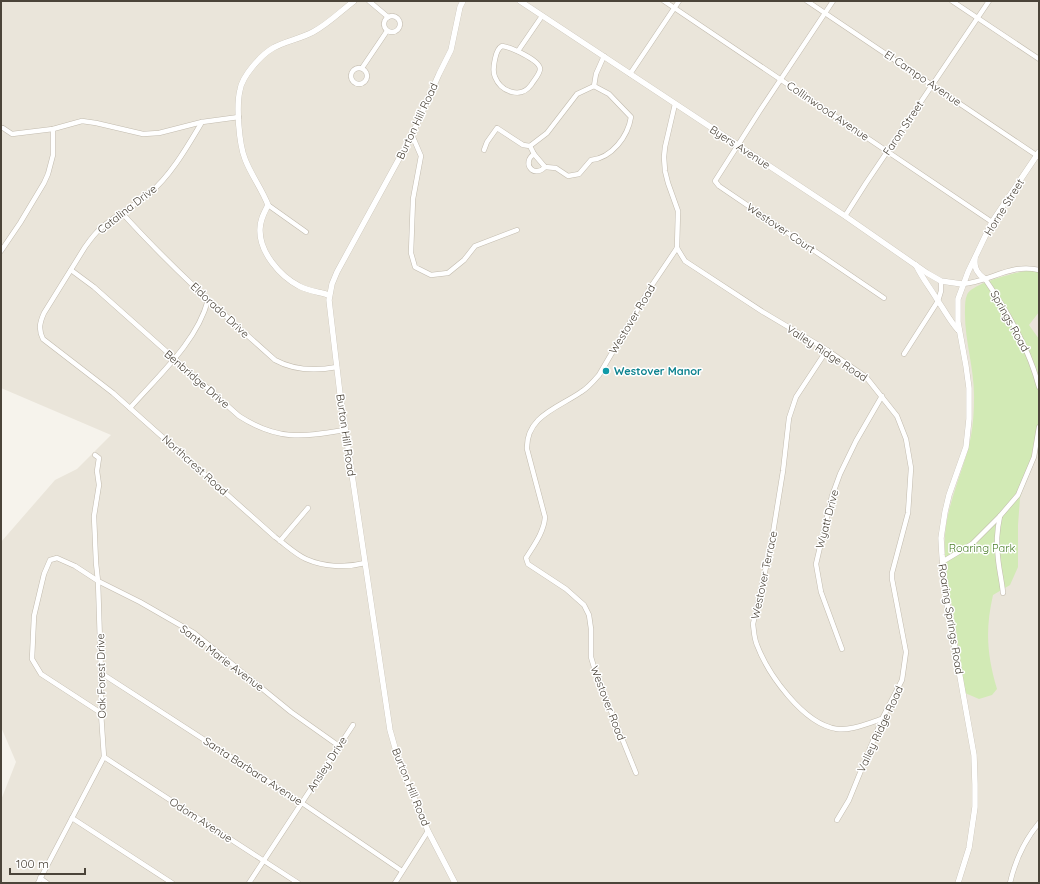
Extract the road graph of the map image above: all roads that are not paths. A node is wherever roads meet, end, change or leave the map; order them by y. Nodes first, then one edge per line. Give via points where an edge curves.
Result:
1 (354, 1) edge
2 (368, 1) edge
3 (463, 1) edge
4 (664, 1) edge
5 (679, 1) edge
6 (807, 1) edge
7 (832, 1) edge
8 (952, 1) edge
9 (989, 1) edge
10 (523, 2) edge
11 (674, 8) junction
12 (825, 13) junction
13 (542, 16) junction
14 (388, 17) junction
15 (978, 18) junction
16 (387, 30) junction
17 (518, 51) junction
18 (604, 56) junction
19 (1039, 59) edge
20 (362, 68) dead end
21 (630, 74) junction
22 (780, 79) junction
23 (932, 85) junction
24 (594, 86) junction
25 (675, 104) junction
26 (239, 117) junction
27 (202, 122) junction
28 (3, 128) dead end
29 (53, 129) junction
30 (412, 135) junction
31 (530, 146) junction
32 (738, 146) junction
33 (484, 150) dead end
34 (888, 151) junction
35 (534, 154) junction
36 (1038, 155) edge
37 (545, 167) junction
38 (268, 205) junction
39 (122, 213) junction
40 (845, 216) junction
41 (992, 222) junction
42 (518, 230) dead end
43 (306, 232) dead end
44 (677, 248) junction
45 (1, 251) edge
46 (975, 257) junction
47 (916, 265) junction
48 (71, 270) junction
49 (1039, 270) edge
50 (985, 279) junction
51 (941, 281) junction
52 (962, 284) junction
53 (329, 295) junction
54 (884, 298) dead end
55 (208, 300) junction
56 (938, 301) junction
57 (959, 330) junction
58 (40, 331) joint
59 (826, 350) junction
60 (904, 354) dead end
61 (174, 359) junction
62 (337, 367) junction
63 (1039, 387) edge
64 (882, 396) junction
65 (130, 408) junction
66 (1039, 427) edge
67 (345, 430) junction
68 (95, 455) dead end
69 (308, 508) dead end
70 (1000, 516) junction
71 (280, 541) junction
72 (942, 562) junction
73 (365, 563) junction
74 (98, 581) junction
75 (1003, 593) dead end
76 (842, 649) dead end
77 (101, 673) junction
78 (101, 713) junction
79 (882, 719) junction
80 (353, 725) dead end
81 (339, 746) junction
82 (104, 756) junction
83 (636, 773) dead end
84 (302, 803) junction
85 (72, 818) junction
86 (836, 820) dead end
87 (1039, 823) edge
88 (428, 831) junction
89 (264, 861) junction
90 (402, 871) junction
91 (39, 881) edge
92 (47, 883) edge
93 (172, 883) edge
94 (249, 883) edge
95 (298, 883) edge
96 (395, 883) edge
97 (455, 883) edge
98 (958, 883) edge
99 (1010, 883) edge

1 - 26 street via 315,31 274,47 264,54 253,66 240,89
2 - 14 street
3 - 30 street, Burton Hill Road via 451,50
4 - 11 street, Collinwood Avenue
5 - 11 street
6 - 12 street, El Campo Avenue
7 - 12 street
8 - 15 street
9 - 15 street, Faron Street
10 - 13 street, Byers Avenue
11 - 21 street
11 - 22 street, Collinwood Avenue
12 - 22 street
12 - 23 street, El Campo Avenue
13 - 17 street
13 - 18 street, Byers Avenue
14 - 16 street via 384,21
14 - 16 street via 393,16 400,24 398,30
15 - 19 street
15 - 23 street, Faron Street
16 - 20 street
17 - 17 street via 538,63 540,67 528,89 517,93 502,87 493,70 499,48 508,46
18 - 21 street, Byers Avenue
18 - 24 street
21 - 25 street, Byers Avenue
22 - 32 street
22 - 34 street, Collinwood Avenue
23 - 34 street, Faron Street
23 - 36 street, El Campo Avenue
24 - 31 street via 577,94 547,133
24 - 37 street via 609,94 631,117 621,141 607,155 591,160 578,174 568,176 556,168
25 - 32 street, Byers Avenue
25 - 44 street via 664,157 668,183 678,211
26 - 27 street
26 - 38 street via 240,142 244,158
27 - 29 street via 159,133 143,134 82,121
27 - 39 street, Catalina Drive via 186,151 165,179
28 - 29 street via 12,134
29 - 45 street via 53,156 48,174
30 - 42 street via 421,156 413,199 411,253 415,267 431,276 448,273 464,260 475,246
30 - 53 street, Burton Hill Road via 337,272
31 - 33 street via 523,145 497,128
31 - 35 street
32 - 40 street, Byers Avenue
32 - 54 street, Westover Court via 716,178 719,186
34 - 40 street, Faron Street
34 - 41 street, Collinwood Avenue
35 - 37 street
35 - 37 street via 529,160 530,169 538,172
36 - 41 street, Horne Street
38 - 43 street
38 - 53 street via 260,229 266,253 273,264 299,286
39 - 48 street, Catalina Drive via 93,237
39 - 55 street, Eldorado Drive
40 - 47 street, Byers Avenue
41 - 46 street, Horne Street
44 - 59 street, Valley Ridge Road via 686,261
44 - 83 street, Westover Road via 591,384 536,421 527,440 527,449 545,517 540,534 526,558 528,564 584,605 591,629 591,657
46 - 50 street via 976,269
46 - 52 street, Horne Street
47 - 51 street, Byers Avenue
47 - 56 street
48 - 58 street, Catalina Drive via 44,313
48 - 61 street, Benbridge Drive via 94,287
49 - 50 street via 1022,268
50 - 52 street via 972,284
50 - 63 street, Springs Road via 999,298 1030,358
51 - 52 street, Byers Avenue
51 - 56 street
52 - 57 street, Roaring Springs Road via 957,311
53 - 62 street, Burton Hill Road
55 - 61 street via 203,318
55 - 62 street, Eldorado Drive via 282,364 307,370
56 - 57 street
56 - 60 street
57 - 72 street, Roaring Springs Road via 969,388 969,419 966,447 948,495 941,538
58 - 65 street, Northcrest Road via 43,338
59 - 64 street, Valley Ridge Road via 866,378
59 - 79 street, Westover Terrace via 796,397 789,418 784,471 753,624 754,636 772,675 797,705 813,719 828,727 844,729
61 - 65 street
61 - 67 street, Benbridge Drive via 238,416 270,431 306,436
62 - 67 street, Burton Hill Road
64 - 76 street, Wyatt Drive via 840,474 821,537 816,564 821,592
64 - 79 street, Valley Ridge Road via 902,425 911,468 908,513 892,573 906,652 902,680
65 - 71 street, Northcrest Road
66 - 70 street via 1034,457 1018,495
67 - 73 street, Burton Hill Road
68 - 74 street, Oak Forest Drive via 99,458 99,485 94,516
69 - 71 street
70 - 72 street via 972,544
70 - 75 street via 997,543
71 - 73 street, Northcrest Road via 306,559 320,563 347,566
72 - 98 street, Roaring Springs Road via 974,755 976,784 969,848
73 - 88 street, Burton Hill Road via 391,736
74 - 77 street, Oak Forest Drive
74 - 78 street, Santa Marie Avenue via 57,558 50,560 34,616 32,659 41,674
74 - 81 street, Santa Marie Avenue via 194,633 291,712
77 - 78 street, Oak Forest Drive
77 - 84 street, Santa Barbara Avenue
78 - 82 street, Oak Forest Drive
79 - 86 street, Valley Ridge Road via 849,800
80 - 81 street, Ansley Drive
81 - 84 street, Ansley Drive
82 - 85 street
82 - 89 street, Odom Avenue
84 - 89 street, Ansley Drive
84 - 90 street, Santa Barbara Avenue
85 - 91 street
85 - 93 street
87 - 99 street via 1017,860
88 - 90 street
88 - 97 street, Burton Hill Road
89 - 94 street, Ansley Drive
89 - 95 street, Odom Avenue
90 - 96 street
91 - 92 street

